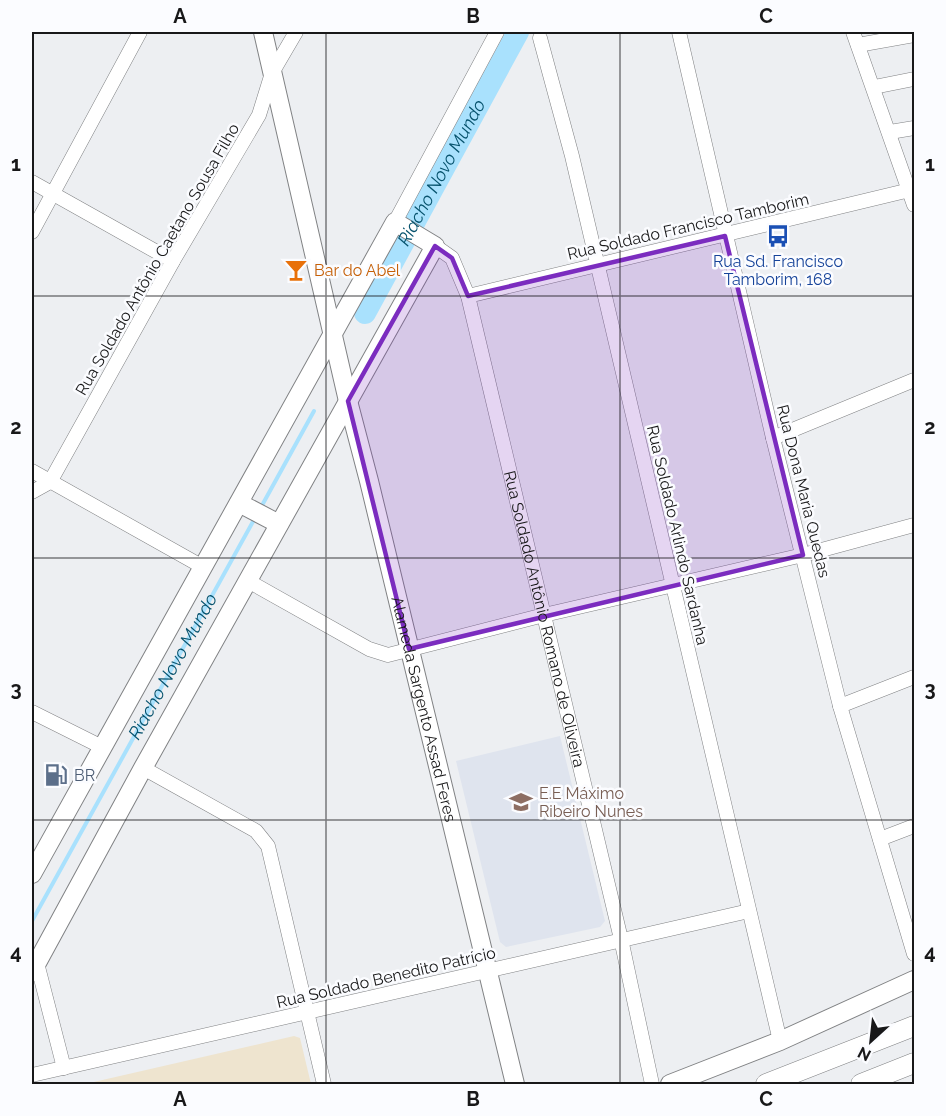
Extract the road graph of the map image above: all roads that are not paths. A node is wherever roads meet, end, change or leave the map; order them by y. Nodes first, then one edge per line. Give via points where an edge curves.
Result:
1 (140, 32) edge
2 (263, 32) edge
3 (296, 32) edge
4 (497, 32) edge
5 (680, 32) edge
6 (852, 32) edge
7 (915, 35) edge
8 (540, 38) dead end
9 (858, 45) junction
10 (272, 73) junction
11 (915, 79) edge
12 (874, 87) junction
13 (915, 128) edge
14 (890, 132) junction
15 (32, 182) edge
16 (912, 190) edge
17 (52, 194) junction
18 (915, 205) edge
19 (398, 224) junction
20 (32, 232) edge
21 (725, 236) junction
22 (430, 243) junction
23 (173, 261) junction
24 (597, 263) junction
25 (468, 296) junction
26 (334, 340) junction
27 (915, 380) edge
28 (348, 401) junction
29 (773, 438) junction
30 (32, 471) edge
31 (50, 482) junction
32 (32, 492) edge
33 (243, 505) junction
34 (275, 522) junction
35 (915, 525) edge
36 (803, 555) junction
37 (203, 567) junction
38 (248, 581) junction
39 (674, 585) junction
40 (544, 615) junction
41 (409, 649) junction
42 (915, 677) edge
43 (840, 706) junction
44 (32, 712) edge
45 (102, 747) junction
46 (143, 768) junction
47 (915, 826) edge
48 (880, 839) junction
49 (32, 874) edge
50 (749, 911) junction
51 (621, 939) junction
52 (915, 954) edge
53 (34, 968) edge
54 (487, 971) junction
55 (915, 980) edge
56 (307, 1011) junction
57 (915, 1026) edge
58 (780, 1041) junction
59 (915, 1063) edge
60 (64, 1068) junction
61 (32, 1075) edge
62 (324, 1084) edge
63 (515, 1084) edge
64 (652, 1084) edge
65 (670, 1084) edge
66 (766, 1084) edge
67 (861, 1084) edge

1 - 17 street
2 - 10 main road, Alameda Sargento Assad Feres
3 - 10 street, Rua Soldado Antônio Caetano Sousa Filho
4 - 19 street
5 - 21 street, Rua Dona Maria Quedas
6 - 9 street
7 - 9 street
8 - 24 street, Rua Soldado Arlindo Sardanha
9 - 12 street
10 - 23 street, Rua Soldado Antônio Caetano Sousa Filho via 259,115
10 - 26 main road, Alameda Sargento Assad Feres
11 - 12 street
12 - 14 street
13 - 14 street
14 - 16 street
15 - 17 street
16 - 18 street
16 - 21 street, Rua Soldado Francisco Tamborim
17 - 20 street
17 - 23 street
19 - 22 main road, Rua Soldado Antônio Romano de Oliveira
19 - 26 main road
21 - 24 street, Rua Soldado Francisco Tamborim
21 - 29 street, Rua Dona Maria Quedas
22 - 25 street, Rua Soldado Antônio Romano de Oliveira via 452,258
22 - 28 main road
23 - 31 street, Rua Soldado Antônio Caetano Sousa Filho
24 - 25 street, Rua Soldado Francisco Tamborim
24 - 39 street, Rua Soldado Arlindo Sardanha
25 - 40 street, Rua Soldado Antônio Romano de Oliveira
26 - 28 main road, Alameda Sargento Assad Feres
26 - 33 main road
27 - 29 street
28 - 34 main road
28 - 41 main road, Alameda Sargento Assad Feres
29 - 36 street, Rua Dona Maria Quedas
30 - 31 street
31 - 32 street
31 - 37 street
33 - 34 main road
33 - 37 main road
34 - 38 main road
35 - 36 street
36 - 39 street
36 - 43 street, Rua Dona Maria Quedas
37 - 45 main road
38 - 41 street via 369,649 388,655
38 - 46 main road
39 - 40 street
39 - 50 street, Rua Soldado Arlindo Sardanha
40 - 41 street
40 - 51 street, Rua Soldado Antônio Romano de Oliveira
41 - 54 main road, Alameda Sargento Assad Feres
42 - 43 street
43 - 48 street, Rua Dona Maria Quedas
44 - 45 street
45 - 49 main road
46 - 53 main road
46 - 56 street via 263,838 271,855
47 - 48 street
48 - 52 street, Rua Dona Maria Quedas
50 - 51 street, Rua Soldado Benedito Patrício
50 - 58 street, Rua Soldado Arlindo Sardanha
51 - 54 street, Rua Soldado Benedito Patrício
51 - 64 street, Rua Soldado Antônio Romano de Oliveira
53 - 60 street
54 - 56 street, Rua Soldado Benedito Patrício
54 - 63 main road, Alameda Sargento Assad Feres
55 - 58 main road
56 - 60 street, Rua Soldado Benedito Patrício
56 - 62 street
57 - 66 highway
58 - 65 main road
59 - 67 highway
60 - 61 street, Rua Soldado Benedito Patrício

